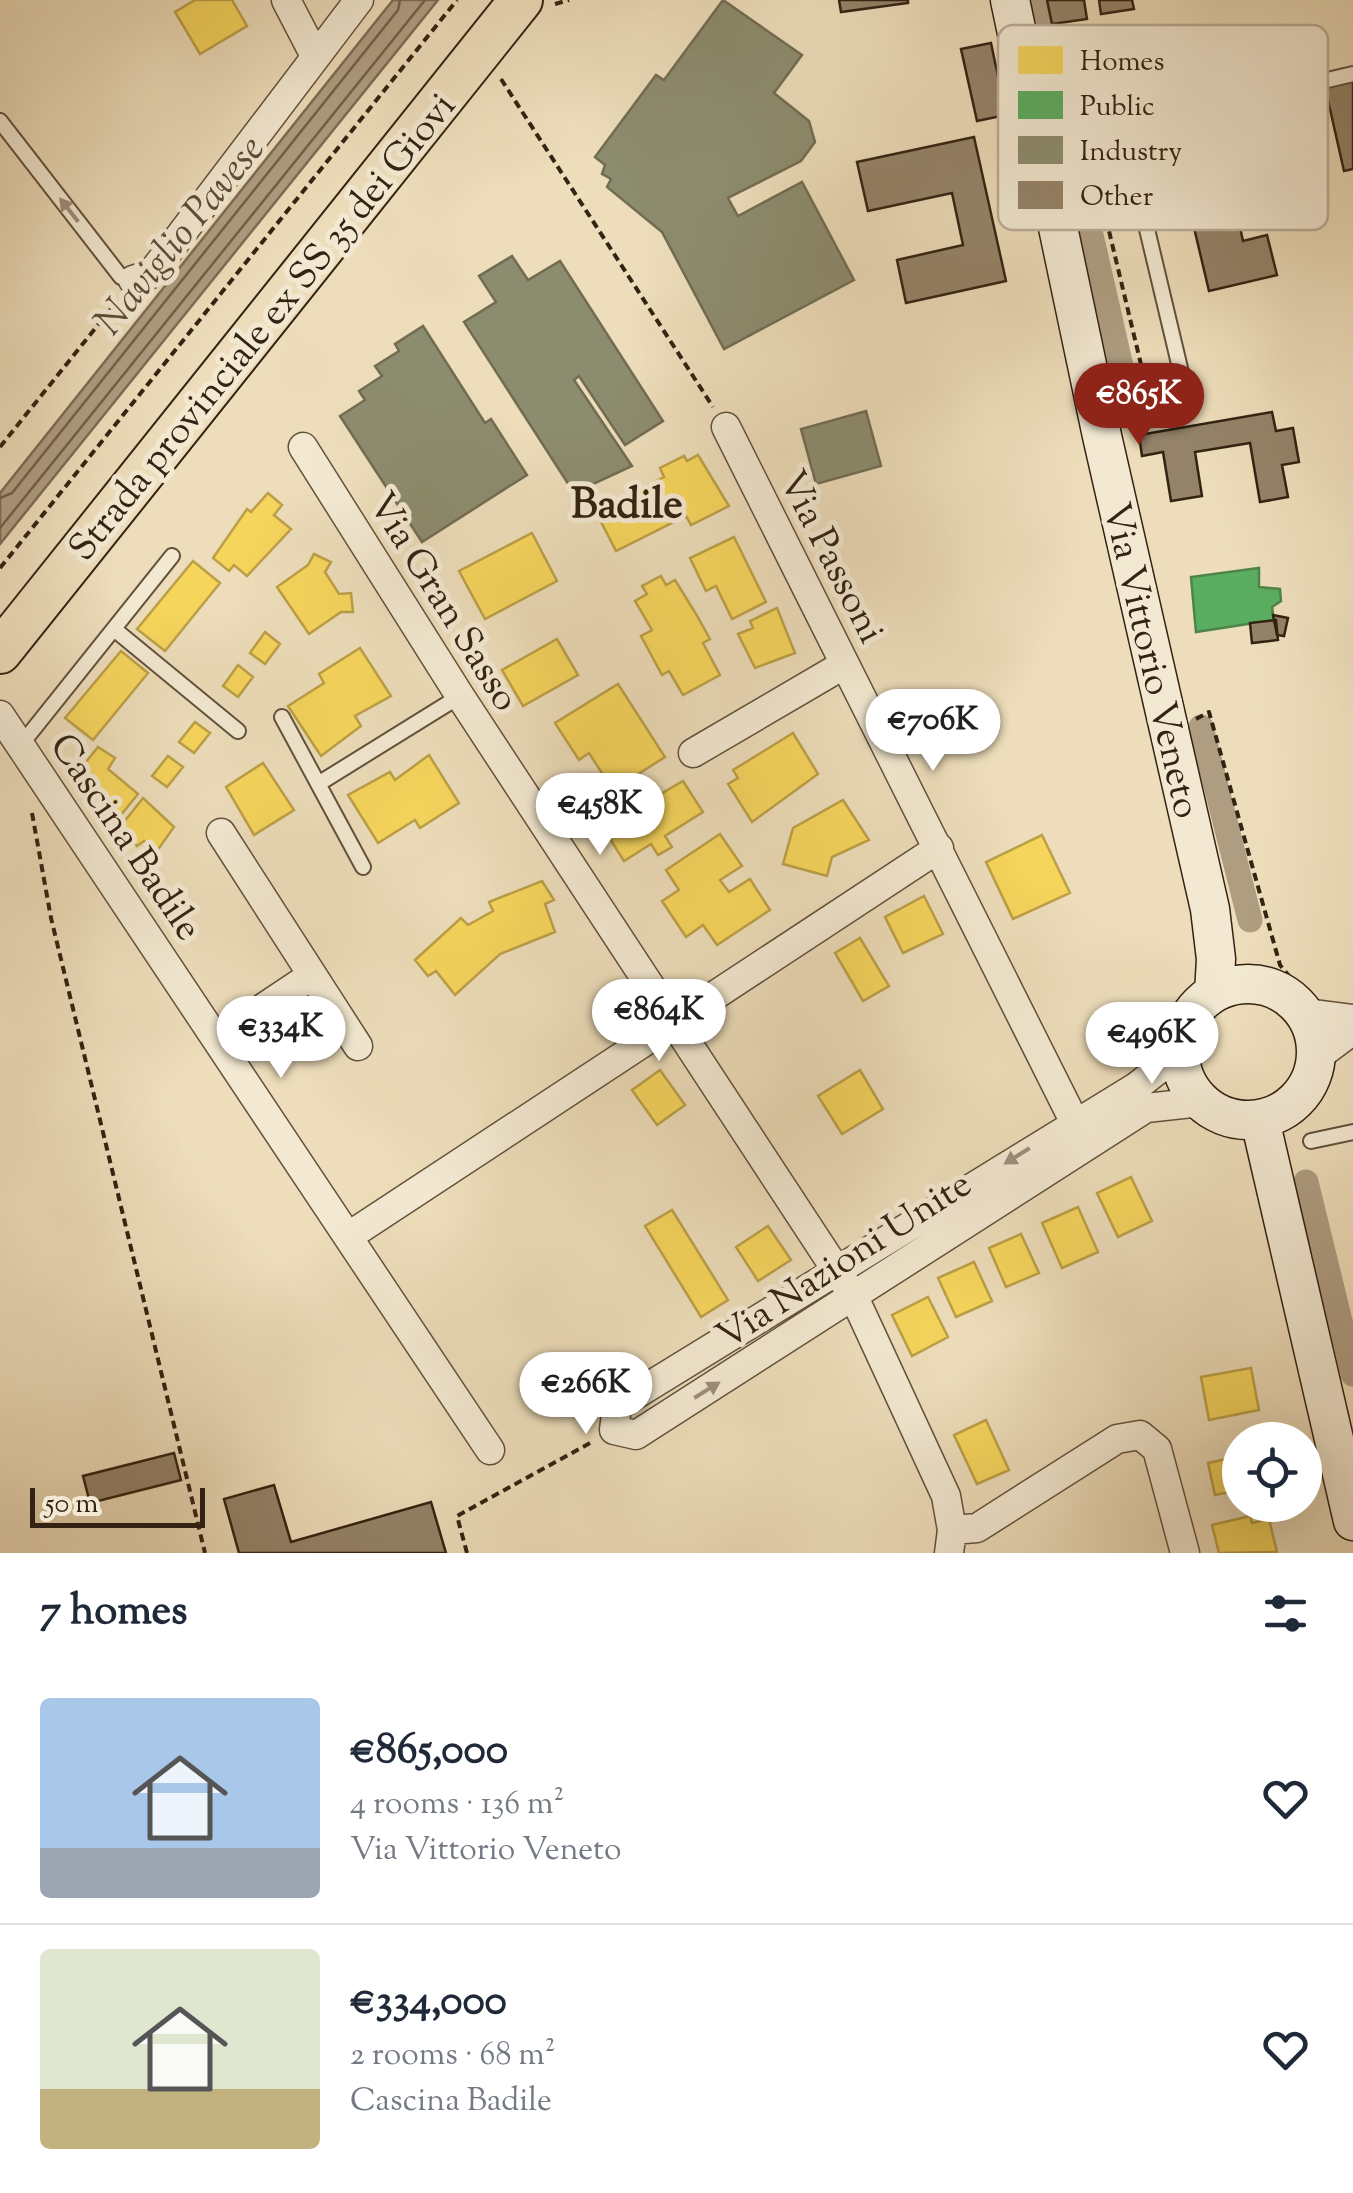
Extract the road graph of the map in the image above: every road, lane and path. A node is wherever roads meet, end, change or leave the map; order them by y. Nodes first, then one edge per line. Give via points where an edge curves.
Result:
1 (286, 0) edge
2 (359, 0) edge
3 (457, 0) edge
4 (569, 0) edge
5 (1010, 0) edge
6 (535, 2) edge
7 (1015, 25) edge
8 (314, 54) junction
9 (497, 72) dead end
10 (1353, 74) edge
11 (1328, 80) edge
12 (0, 121) edge
13 (1057, 230) edge
14 (1109, 230) edge
15 (1147, 230) edge
16 (133, 280) junction
17 (1185, 388) dead end
18 (1130, 418) dead end
19 (726, 428) joint
20 (0, 447) edge
21 (303, 447) dead end
22 (172, 556) dead end
23 (0, 568) edge
24 (114, 629) junction
25 (0, 652) edge
26 (845, 664) junction
27 (460, 696) junction
28 (1192, 701) dead end
29 (0, 715) edge
30 (282, 717) dead end
31 (238, 731) dead end
32 (20, 746) junction
33 (693, 752) dead end
34 (318, 784) junction
35 (32, 811) dead end
36 (221, 833) dead end
37 (939, 848) junction
38 (363, 867) dead end
39 (1210, 909) junction
40 (312, 976) junction
41 (1253, 984) junction
42 (1214, 993) junction
43 (1306, 1002) junction
44 (1353, 1018) edge
45 (671, 1021) junction
46 (1353, 1030) edge
47 (218, 1038) junction
48 (1180, 1041) junction
49 (358, 1046) dead end
50 (1317, 1057) junction
51 (1201, 1102) junction
52 (1260, 1120) junction
53 (1073, 1121) junction
54 (1353, 1132) edge
55 (1311, 1141) dead end
56 (1087, 1147) junction
57 (349, 1236) junction
58 (834, 1268) junction
59 (854, 1297) junction
60 (614, 1430) junction
61 (490, 1450) dead end
62 (1353, 1520) edge
63 (950, 1542) edge
64 (206, 1553) edge
65 (466, 1553) edge
66 (1185, 1553) edge

1 - 8 street
2 - 8 street
3 - 23 path
4 - 6 path
5 - 7 street, Via Vittorio Veneto
6 - 25 main road, Strada provinciale ex SS 35 dei Giovi
8 - 16 street via 150,274
9 - 19 path
10 - 11 lane
16 -> 12 lane via 121,277
13 - 39 street, Via Vittorio Veneto
14 - 18 path via 1150,402 1128,407
15 - 17 lane
16 - 20 path
19 - 26 street, Via Passoni
21 - 27 street, Via Gran Sasso
22 - 24 lane
24 - 31 lane
24 - 32 lane
26 - 33 street
26 - 37 street, Via Passoni
27 - 34 lane
27 - 45 street, Via Gran Sasso
28 - 43 path via 1196,719 1209,712 1282,970
29 - 32 street, Cascina Badile
30 - 34 lane
32 - 47 street, Cascina Badile
34 - 38 lane
35 - 64 path via 51,918
36 - 40 street
37 - 45 street
37 - 53 street, Via Passoni
39 - 41 street, Via Vittorio Veneto
39 - 42 street, Via Vittorio Veneto
40 - 47 street
40 - 49 street
41 - 42 street
41 - 43 street
42 - 48 street via 1186,1022
43 - 44 street
43 - 50 street
45 - 57 street
45 - 58 street, Via Gran Sasso
46 - 50 street
47 - 57 street, Cascina Badile
48 - 51 street via 1187,1085
48 - 53 street, Via Nazioni Unite via 1148,1078
50 - 52 street via 1300,1098
51 - 52 street via 1239,1120
51 - 56 street, Via Nazioni Unite via 1146,1108
52 - 62 street
53 - 56 street, Via Passoni
53 -> 58 street, Via Nazioni Unite
54 - 55 lane
56 - 59 street, Via Nazioni Unite
57 - 61 street, Cascina Badile
58 - 59 street, Via Gran Sasso
58 - 60 street, Via Nazioni Unite via 617,1406
60 -> 59 street, Via Nazioni Unite via 636,1436
59 - 63 street, Via Gran Sasso via 939,1479
60 - 65 path via 457,1516
63 - 66 street via 1118,1439 1140,1435 1157,1450

